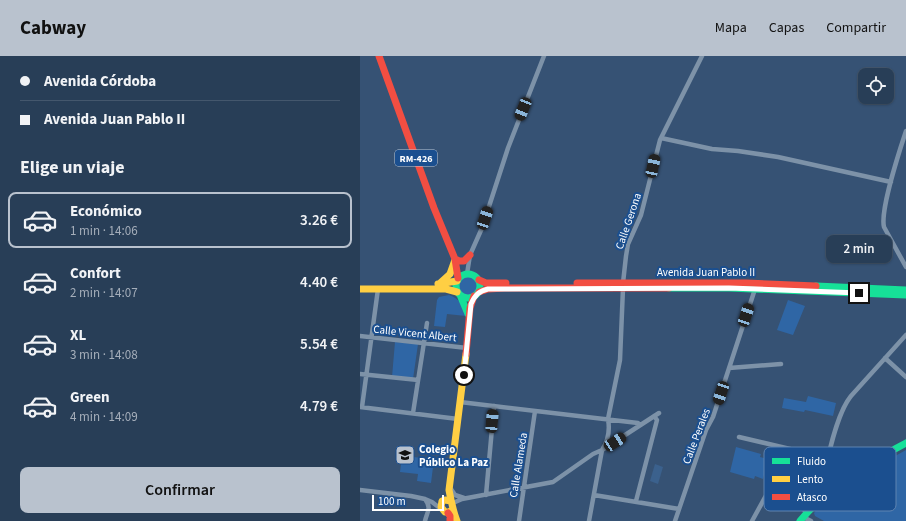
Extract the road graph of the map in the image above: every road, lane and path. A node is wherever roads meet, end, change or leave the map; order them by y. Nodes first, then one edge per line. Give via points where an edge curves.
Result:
1 (378, 56) edge
2 (544, 56) edge
3 (702, 56) edge
4 (906, 131) edge
5 (661, 138) junction
6 (891, 182) junction
7 (470, 255) junction
8 (455, 259) junction
9 (906, 267) edge
10 (468, 274) junction
11 (458, 280) junction
12 (479, 280) junction
13 (439, 284) junction
14 (360, 285) edge
15 (505, 286) junction
16 (623, 286) junction
17 (360, 289) edge
18 (378, 289) junction
19 (754, 289) junction
20 (906, 290) edge
21 (458, 294) junction
22 (476, 294) junction
23 (906, 295) edge
24 (469, 316) junction
25 (427, 323) dead end
26 (906, 335) edge
27 (360, 336) edge
28 (372, 338) junction
29 (424, 344) junction
30 (467, 348) junction
31 (885, 358) junction
32 (781, 364) dead end
33 (728, 368) junction
34 (360, 374) edge
35 (367, 375) junction
36 (906, 377) edge
37 (418, 380) junction
38 (460, 402) junction
39 (494, 406) junction
40 (361, 407) edge
41 (535, 411) junction
42 (413, 413) junction
43 (659, 413) dead end
44 (654, 416) junction
45 (458, 419) junction
46 (608, 419) junction
47 (640, 425) junction
48 (739, 437) dead end
49 (906, 443) edge
50 (781, 447) edge
51 (831, 447) edge
52 (896, 449) edge
53 (602, 450) junction
54 (524, 488) junction
55 (450, 489) junction
56 (360, 490) edge
57 (486, 495) junction
58 (594, 495) junction
59 (469, 498) junction
60 (425, 499) junction
61 (764, 499) edge
62 (636, 502) junction
63 (446, 506) junction
64 (679, 510) junction
65 (429, 512) junction
66 (805, 515) edge
67 (425, 521) edge
68 (450, 521) edge
69 (457, 521) edge
70 (518, 521) edge
71 (589, 521) edge
72 (675, 521) edge
73 (752, 521) edge
74 (811, 521) edge

1 - 8 main road, RM-426
2 - 7 street
3 - 5 street, Calle Gerona
4 - 6 street
5 - 6 street via 712,149 778,157
5 - 16 street, Calle Gerona via 641,215 628,244
6 - 9 street via 883,224
7 - 8 main road via 464,261
7 - 10 street
8 - 10 main road, RM-426
8 - 11 main road, RM-426
8 - 13 main road via 450,274
10 - 11 main road
10 - 12 main road
11 - 13 main road
11 - 21 main road
12 - 15 main road
12 - 22 main road via 480,286
13 - 14 main road
15 - 16 main road, Avenida Juan Pablo II
15 - 22 main road
16 - 19 main road, Avenida Juan Pablo II
16 - 20 main road, Avenida Juan Pablo II via 746,283
16 - 46 street, Calle Gerona via 620,360
17 - 18 main road
18 - 21 main road via 446,288
18 - 28 street
19 - 23 main road, Avenida Juan Pablo II
19 - 33 street, Calle Perales
21 - 22 main road via 467,298
21 - 24 main road
22 - 24 main road
24 - 30 main road
25 - 29 street
26 - 31 street
27 - 28 street, Calle Vicent Albert
28 - 29 street, Calle Vicent Albert
28 - 35 street
29 - 30 street, Calle Vicent Albert
29 - 37 street
30 - 38 main road
31 - 36 street
31 - 51 street via 847,400
32 - 33 street
33 - 64 street, Calle Perales
34 - 35 street
35 - 37 street
35 - 40 street
37 - 42 street
38 - 39 street
38 - 45 main road
39 - 41 street
39 - 57 street
40 - 42 street
41 - 46 street
41 - 54 street, Calle Alameda
42 - 45 street
43 - 44 street
44 - 47 street
44 - 62 street via 657,420
45 - 55 main road
46 - 47 street
46 - 53 street, Calle Gerona via 607,442
47 - 53 street
48 - 50 street
49 - 52 main road
53 - 54 street via 553,482
53 - 58 street, Calle Gerona
54 - 57 street
54 - 70 street, Calle Alameda
55 - 59 street via 461,498
55 - 63 main road
56 - 60 street
57 - 59 street
58 - 62 street
58 - 71 street, Calle Gerona
59 - 63 street
60 - 63 street
60 - 65 street
61 - 73 street
62 - 64 street
63 - 65 street
63 - 68 main road
63 - 69 main road
64 - 72 street, Calle Perales
65 - 67 street
66 - 74 street

